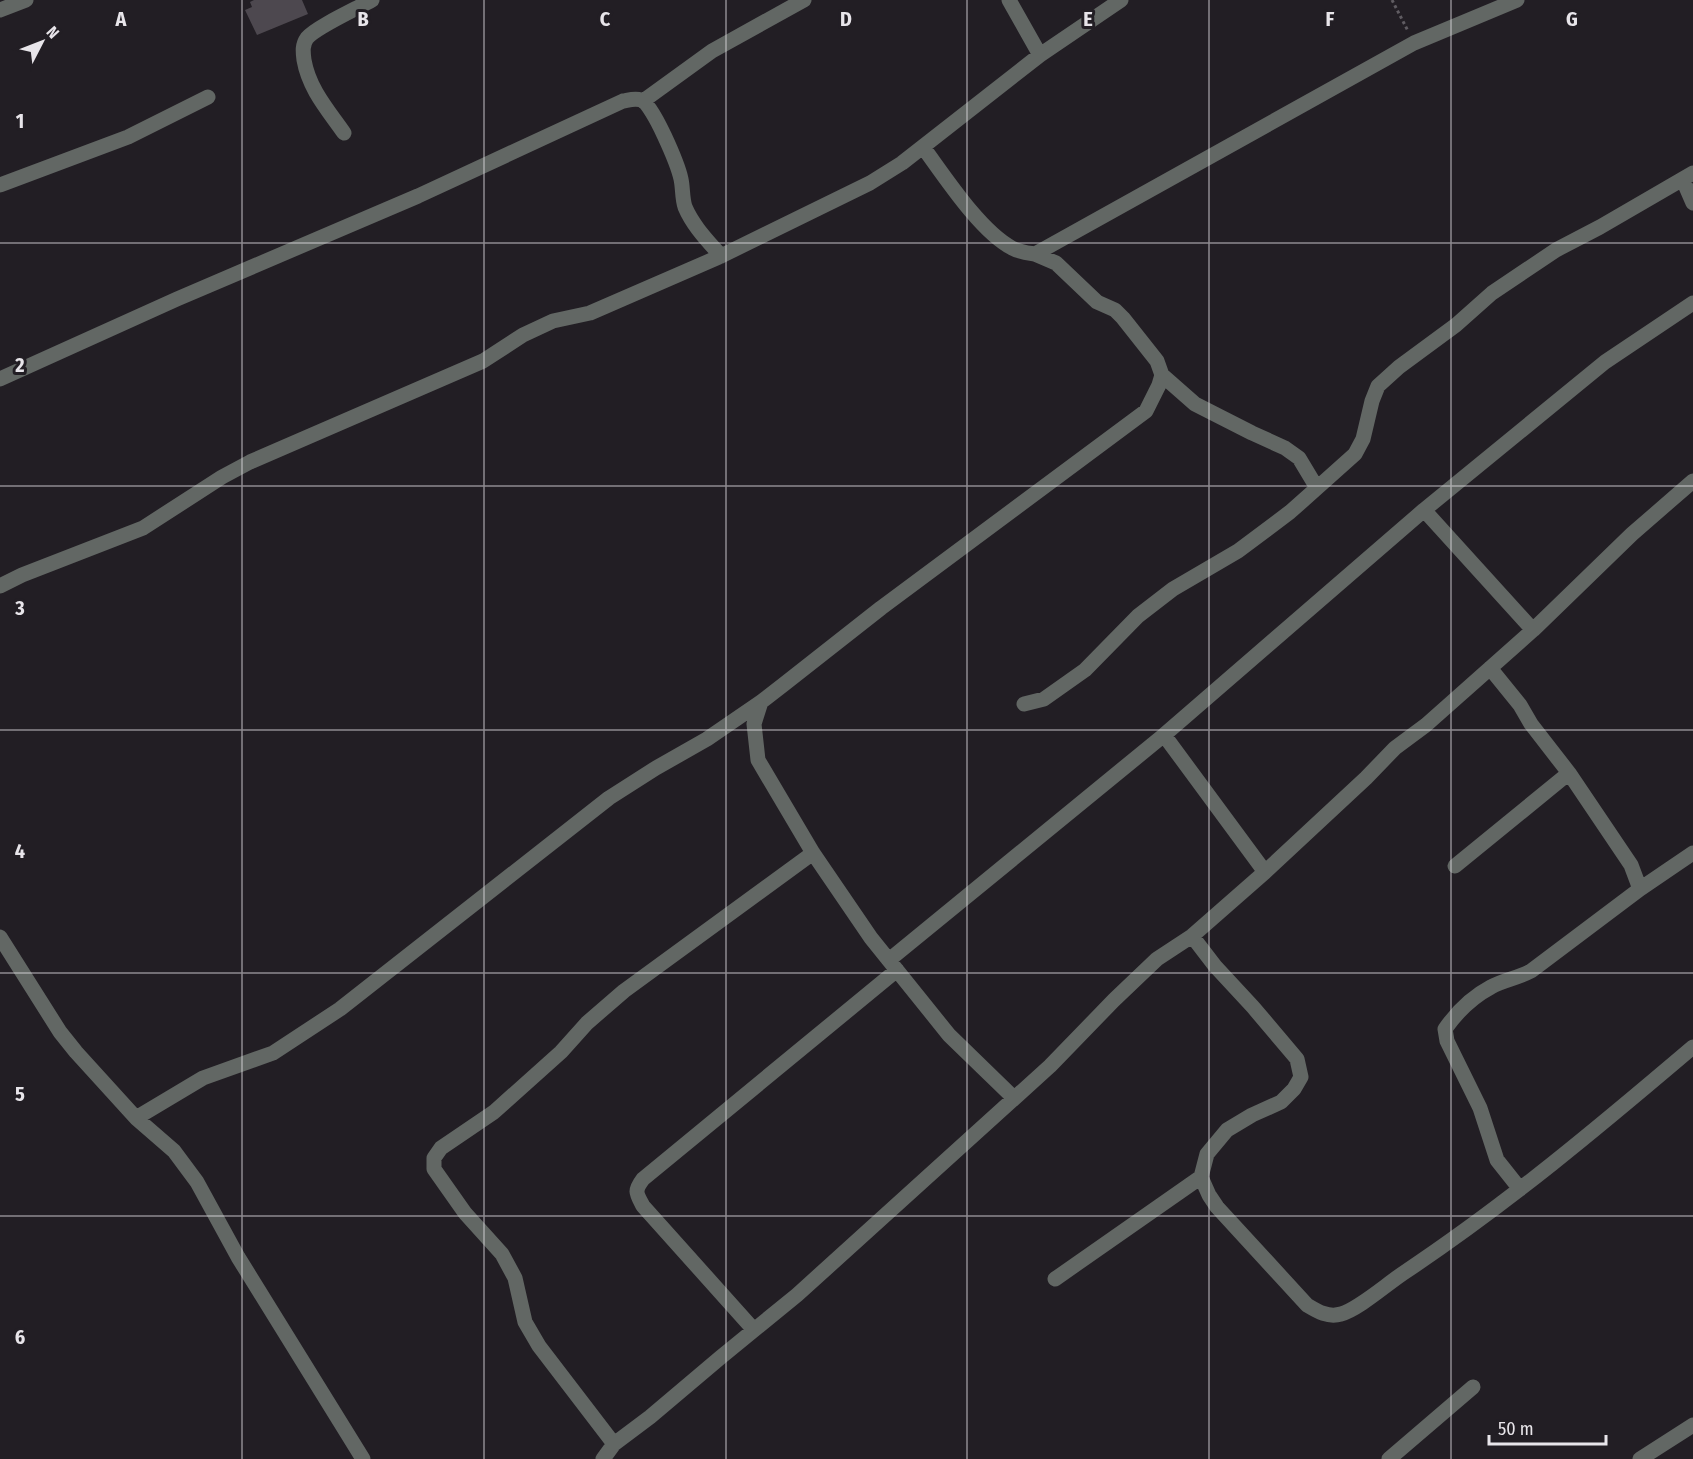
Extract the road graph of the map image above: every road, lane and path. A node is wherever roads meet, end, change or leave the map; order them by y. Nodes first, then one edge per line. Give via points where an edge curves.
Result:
1 (26, 0) edge
2 (372, 0) edge
3 (804, 0) edge
4 (1009, 0) edge
5 (1121, 0) edge
6 (1392, 0) edge
7 (1517, 0) edge
8 (0, 10) edge
9 (1414, 43) junction
10 (1040, 55) junction
11 (208, 97) dead end
12 (643, 100) junction
13 (344, 133) dead end
14 (922, 147) junction
15 (1688, 177) edge
16 (0, 185) edge
17 (1693, 203) edge
18 (1035, 255) junction
19 (721, 256) junction
20 (1693, 303) edge
21 (1162, 375) junction
22 (0, 379) edge
23 (1693, 481) edge
24 (1317, 488) junction
25 (1424, 510) junction
26 (0, 586) edge
27 (1533, 630) junction
28 (1490, 668) junction
29 (761, 702) junction
30 (1024, 704) dead end
31 (1164, 735) junction
32 (1569, 773) junction
33 (813, 853) junction
34 (1693, 853) edge
35 (1455, 866) dead end
36 (1265, 872) junction
37 (1640, 889) junction
38 (1192, 936) junction
39 (0, 937) edge
40 (893, 965) junction
41 (1693, 1047) edge
42 (1014, 1098) junction
43 (136, 1118) junction
44 (1201, 1177) junction
45 (1520, 1189) junction
46 (1055, 1279) dead end
47 (754, 1330) junction
48 (1473, 1387) dead end
49 (1693, 1425) edge
50 (614, 1444) junction
51 (363, 1459) edge
52 (603, 1459) edge
53 (1389, 1459) edge
54 (1640, 1459) edge

1 - 8 street
2 - 13 street via 319,29 307,38 302,49 307,75 317,96
3 - 12 street via 712,51
4 - 10 street
5 - 10 street
6 - 9 path
7 - 9 street
9 - 18 street
10 - 14 street
11 - 16 street via 128,137
12 - 19 street via 675,161 685,205
12 - 22 street via 622,101 418,196
14 - 18 street via 974,214 998,238 1014,249
14 - 19 street via 870,183
15 - 17 street
15 - 24 street via 1556,249 1492,293 1399,367 1378,386 1355,454
18 - 21 street via 1056,263 1096,302 1115,310 1157,361
19 - 26 street via 590,313 553,321 483,361 250,462 143,528
20 - 25 street via 1605,362
21 - 24 street via 1195,404 1299,458
21 - 29 street via 1146,411
23 - 27 street
24 - 30 street via 1238,551 1173,589 1138,616 1085,670 1044,699
25 - 27 street
25 - 31 street
27 - 28 street
28 - 32 street
28 - 36 street via 1395,748
29 - 33 street via 754,724 758,760
29 - 43 street via 609,798 340,1009 273,1053 203,1078
31 - 36 street
31 - 40 street
32 - 35 street
32 - 37 street via 1631,865
33 - 40 street
33 - 50 street via 624,991 494,1112 441,1148 434,1158 434,1169 465,1213 502,1254 515,1278 525,1322 539,1346
34 - 37 street
36 - 38 street
37 - 45 street via 1531,971 1490,987 1458,1011 1446,1029 1447,1041 1473,1093 1497,1160
38 - 42 street via 1157,959
38 - 44 street via 1297,1059 1301,1077 1281,1102 1227,1130 1207,1154
39 - 43 street via 60,1032
40 - 42 street via 950,1035
40 - 47 street via 637,1187 636,1194 643,1206
41 - 45 street
42 - 47 street
43 - 51 street via 174,1151 197,1182 238,1257
44 - 45 street via 1217,1207 1307,1305 1323,1314 1339,1315 1459,1236
44 - 46 street
47 - 50 street
48 - 53 street
49 - 54 street
50 - 52 street

